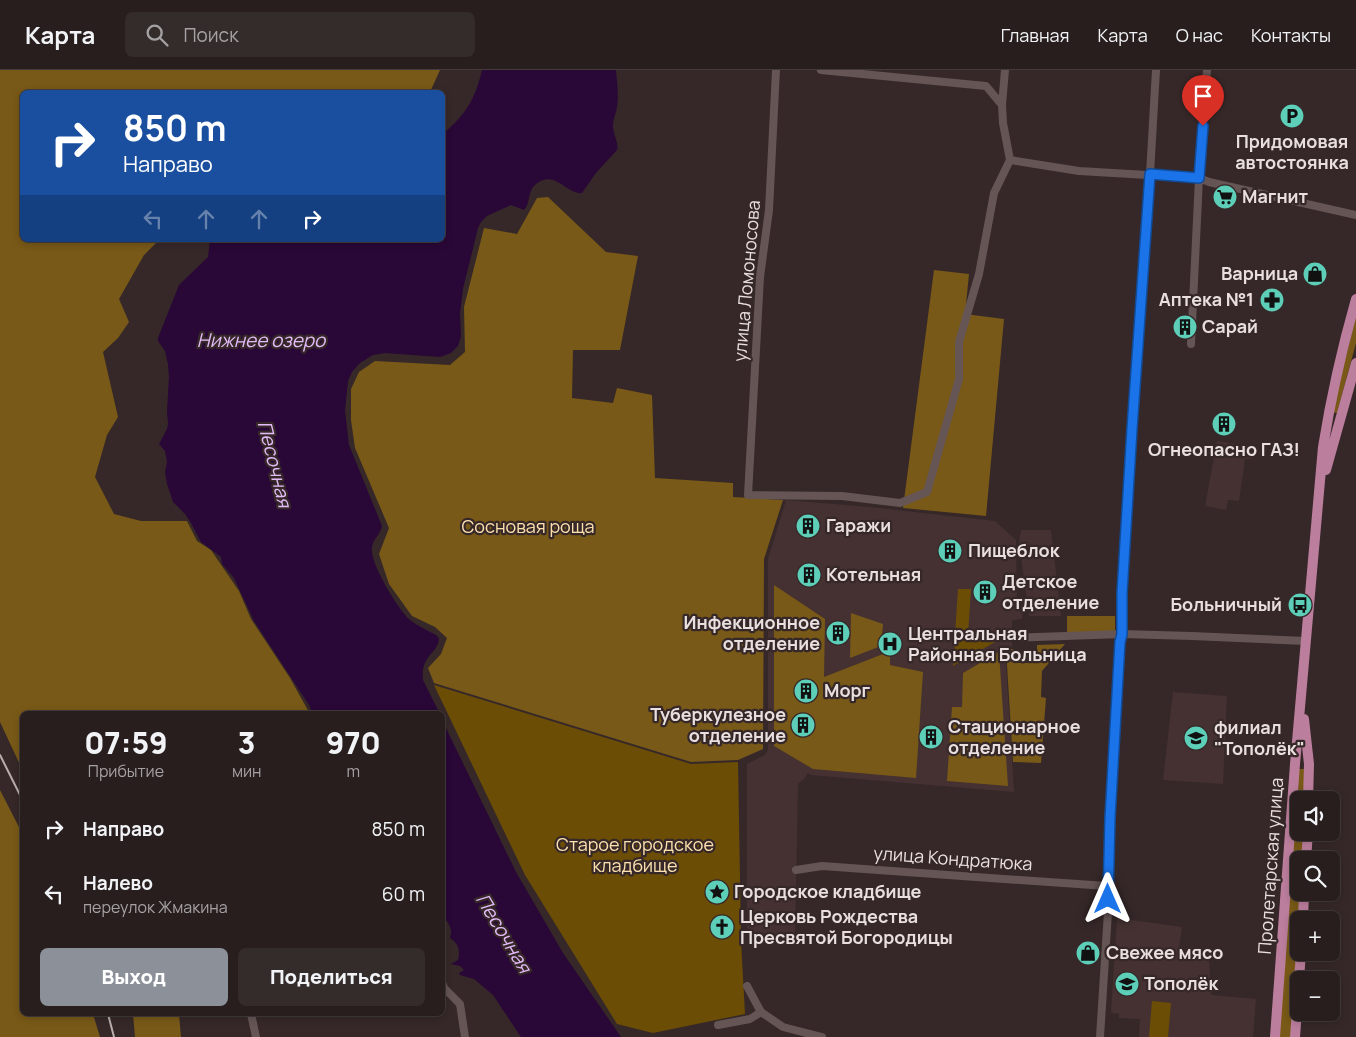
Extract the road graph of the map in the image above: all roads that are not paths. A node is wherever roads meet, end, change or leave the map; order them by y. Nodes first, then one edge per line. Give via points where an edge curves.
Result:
1 (776, 70) edge
2 (821, 70) edge
3 (1005, 70) edge
4 (1156, 70) edge
5 (1207, 70) edge
6 (1002, 105) junction
7 (1010, 160) junction
8 (1150, 174) junction
9 (1199, 178) junction
10 (1356, 215) edge
11 (1356, 299) edge
12 (1191, 344) dead end
13 (1356, 363) edge
14 (1328, 416) junction
15 (1340, 419) junction
16 (1319, 495) junction
17 (1122, 634) junction
18 (1012, 638) dead end
19 (1306, 641) junction
20 (1302, 698) junction
21 (1295, 764) junction
22 (1309, 764) junction
23 (1308, 791) edge
24 (796, 870) dead end
25 (1107, 886) junction
26 (747, 986) dead end
27 (445, 989) edge
28 (761, 1012) junction
29 (251, 1016) edge
30 (1297, 1021) edge
31 (718, 1025) dead end
32 (256, 1037) edge
33 (465, 1037) edge
34 (822, 1037) edge
35 (1100, 1037) edge
36 (1274, 1037) edge
37 (1296, 1037) edge

1 - 7 street, улица Ломоносова via 748,495 842,496 900,503 927,492 959,379 959,342 979,274 994,192
2 - 6 street via 986,86
3 - 6 street
4 - 8 street
5 - 9 street
6 - 7 street
7 - 8 street via 1079,171
8 - 9 street
8 - 17 street
9 - 10 street
9 - 12 street
11 - 14 main road, Пролетарская улица
13 - 15 main road, Пролетарская улица
14 - 15 main road
14 - 16 main road, Пролетарская улица
15 - 16 main road, Пролетарская улица
16 - 19 main road, Пролетарская улица
17 - 18 street
17 - 19 street
17 - 25 street
19 - 20 main road, Пролетарская улица
20 - 21 main road, Пролетарская улица
20 - 22 main road, Пролетарская улица
21 - 22 main road
21 - 36 main road, Пролетарская улица
22 - 23 main road, Пролетарская улица
24 - 25 street, улица Кондратюка via 822,866
25 - 35 street
26 - 28 street
27 - 33 street via 460,1004
28 - 31 street via 750,1019
28 - 34 street via 783,1027
29 - 32 street
30 - 37 main road, Пролетарская улица

